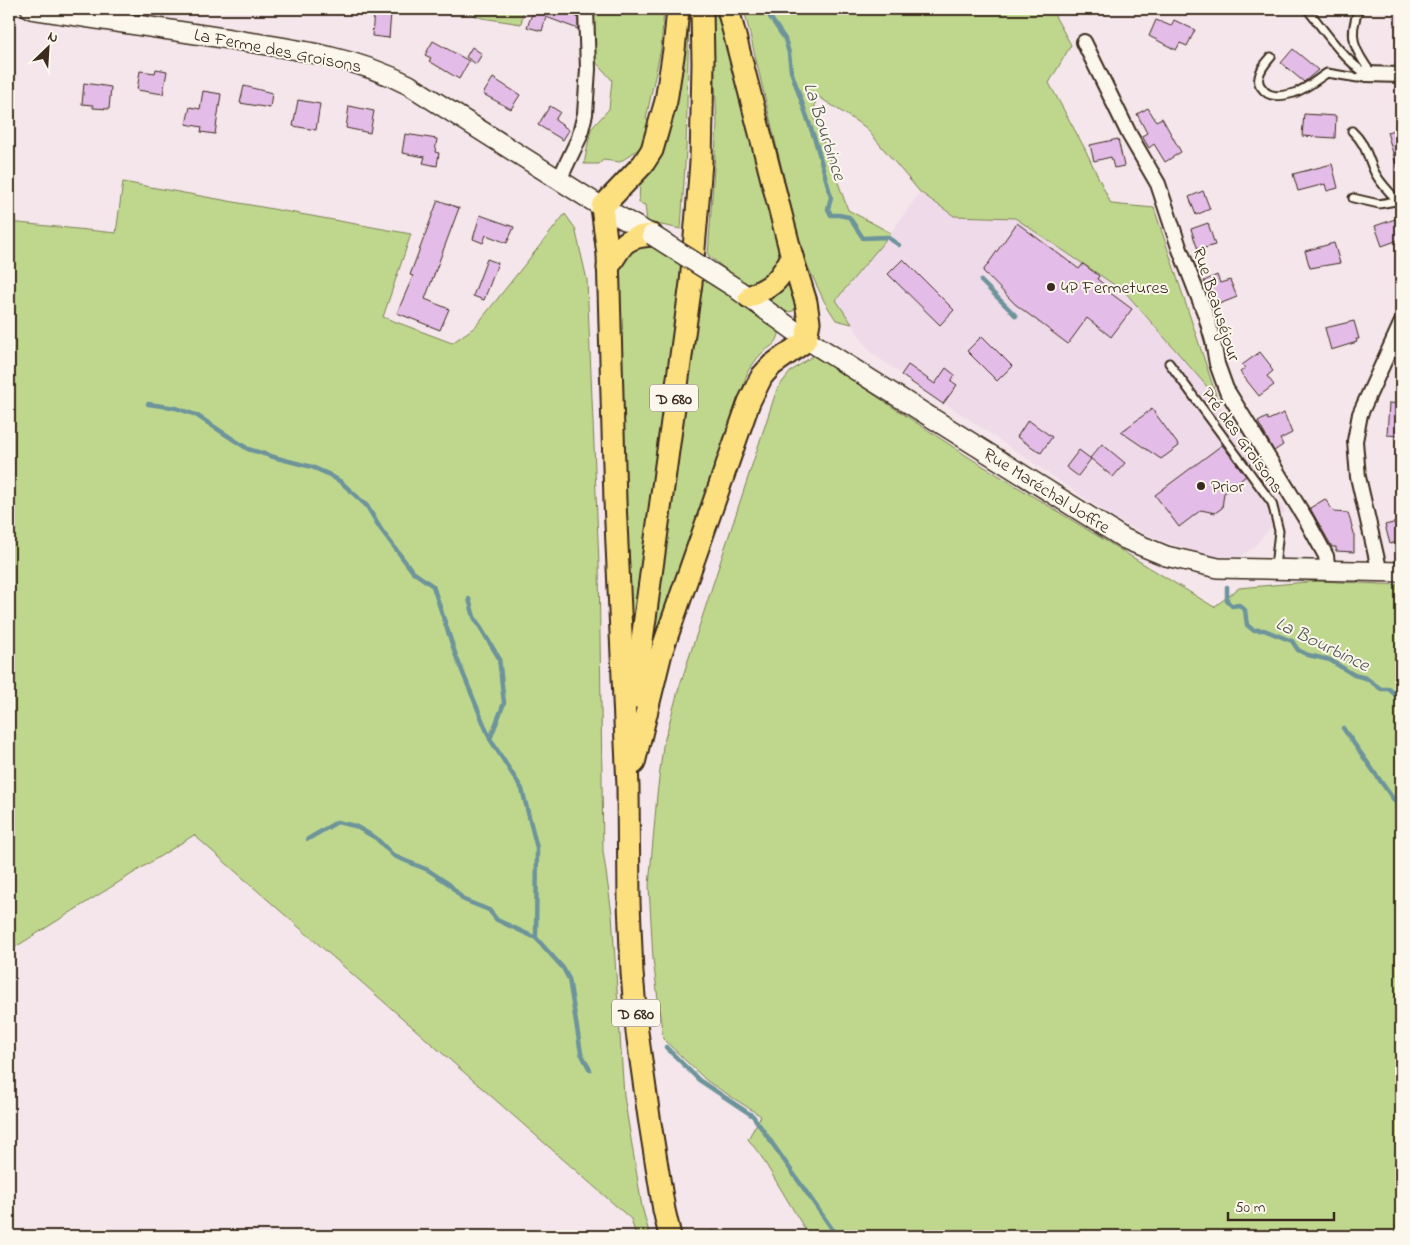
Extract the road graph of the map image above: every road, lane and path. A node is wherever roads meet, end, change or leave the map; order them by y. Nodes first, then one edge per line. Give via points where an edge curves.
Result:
1 (31, 9) edge
2 (586, 9) edge
3 (678, 9) edge
4 (702, 9) edge
5 (728, 9) edge
6 (1308, 9) edge
7 (1359, 9) edge
8 (1084, 42) dead end
9 (1271, 57) dead end
10 (1369, 74) junction
11 (1401, 75) edge
12 (1352, 131) dead end
13 (560, 180) junction
14 (1353, 198) dead end
15 (1399, 200) edge
16 (602, 207) junction
17 (652, 235) junction
18 (792, 257) junction
19 (608, 268) junction
20 (742, 292) junction
21 (1401, 324) edge
22 (806, 338) junction
23 (1168, 363) dead end
24 (1275, 570) junction
25 (1328, 571) junction
26 (1378, 572) junction
27 (1401, 572) edge
28 (628, 786) junction
29 (715, 1228) dead end
30 (670, 1236) edge
31 (710, 1236) edge

1 - 13 main road, La Ferme des Groisons via 284,48 365,66 409,85
2 - 13 street via 588,69 585,114 579,138
3 - 16 main road via 666,101 652,150
4 - 28 main road, D 680 via 698,213 638,662
5 - 18 main road
6 - 10 lane via 1351,64
7 - 10 lane via 1352,31 1358,55
8 - 25 street, Rue Beauséjour via 1129,134 1158,184 1206,316 1226,389 1307,521 1326,556
9 - 10 lane via 1259,77 1263,90 1270,95 1295,92 1327,73 1358,78
10 - 11 street
12 - 15 lane via 1361,139 1382,186
13 - 16 main road, La Ferme des Groisons
14 - 15 lane via 1379,204
16 - 17 main road, La Ferme des Groisons
16 - 19 main road
17 - 19 main road via 634,236 620,246
17 - 20 main road, Rue Maréchal Joffre, bridge
18 - 20 main road via 779,280 764,290
18 - 22 main road via 806,302 809,322
19 - 28 main road
20 - 22 main road, Rue Maréchal Joffre
21 - 26 street via 1360,414 1355,441 1358,477
22 - 24 main road, Rue Maréchal Joffre via 1125,539 1166,556 1218,568
22 - 28 main road via 762,376 749,402 661,653
23 - 24 lane, Pré des Groisons via 1272,503 1279,531
24 - 25 main road, Rue Maréchal Joffre
25 - 26 main road, Rue Maréchal Joffre
26 - 27 main road, Rue Maréchal Joffre
28 - 30 main road, D 680 via 629,903 637,1032
29 - 31 path

